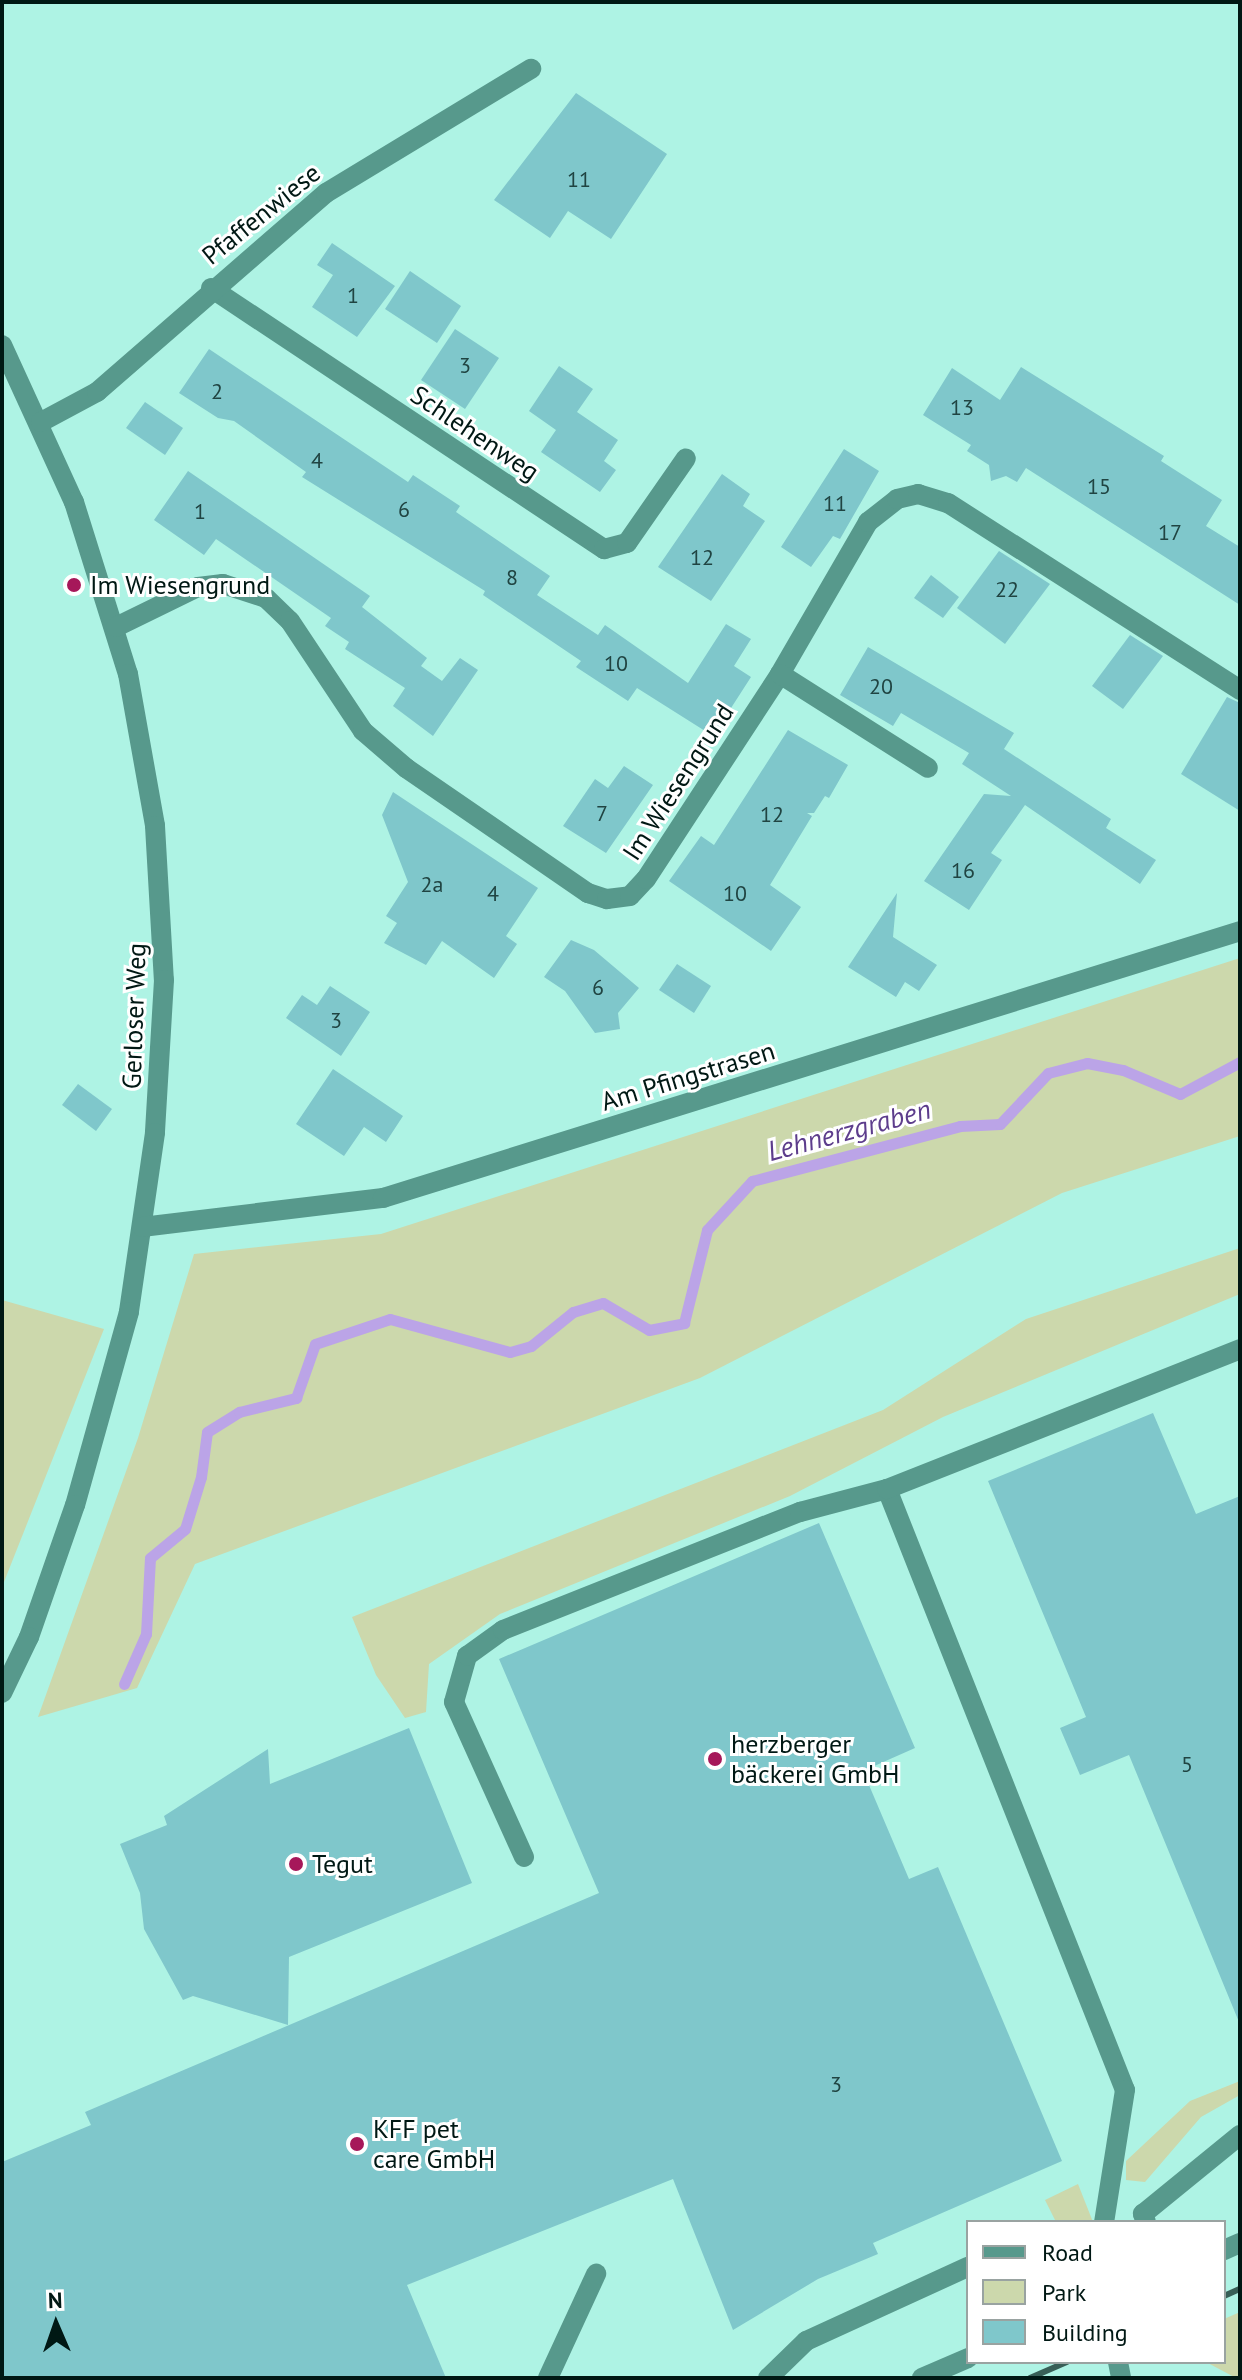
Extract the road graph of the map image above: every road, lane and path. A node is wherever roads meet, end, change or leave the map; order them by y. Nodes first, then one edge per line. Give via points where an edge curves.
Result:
1 (531, 69) dead end
2 (211, 288) junction
3 (2, 345) edge
4 (41, 422) junction
5 (686, 458) dead end
6 (116, 627) junction
7 (780, 674) junction
8 (1240, 690) edge
9 (928, 768) dead end
10 (1240, 931) edge
11 (142, 1227) junction
12 (1240, 1349) edge
13 (887, 1489) junction
14 (2, 1693) edge
15 (524, 1857) dead end
16 (1240, 2135) edge
17 (1104, 2220) edge
18 (1145, 2220) edge
19 (966, 2268) edge
20 (596, 2274) dead end
21 (966, 2359) edge
22 (548, 2378) edge
23 (768, 2378) edge
24 (922, 2378) edge

1 - 2 street, Pfaffenwiese via 326,193
2 - 4 street, Pfaffenwiese via 97,392
2 - 5 street, Schlehenweg via 604,549 627,543
3 - 4 street, Gerloser Weg
4 - 6 street, Gerloser Weg
6 - 7 street, Im Wiesengrund via 198,587 223,584 266,598 290,621 363,731 406,768 575,884 607,899 630,896 646,879
6 - 11 street, Gerloser Weg via 148,774 163,920 162,1041
7 - 8 street, Im Wiesengrund via 868,522 897,499 918,494 948,503
7 - 9 street
10 - 11 street, Am Pfingstrasen via 383,1198
11 - 14 street, Gerloser Weg via 129,1312 75,1505 29,1637
12 - 13 street
13 - 15 street via 800,1512 701,1551 503,1630 467,1656 454,1702
13 - 17 street via 1125,2090
16 - 18 street via 1143,2214
19 - 23 street via 806,2341
20 - 22 street
21 - 24 street

